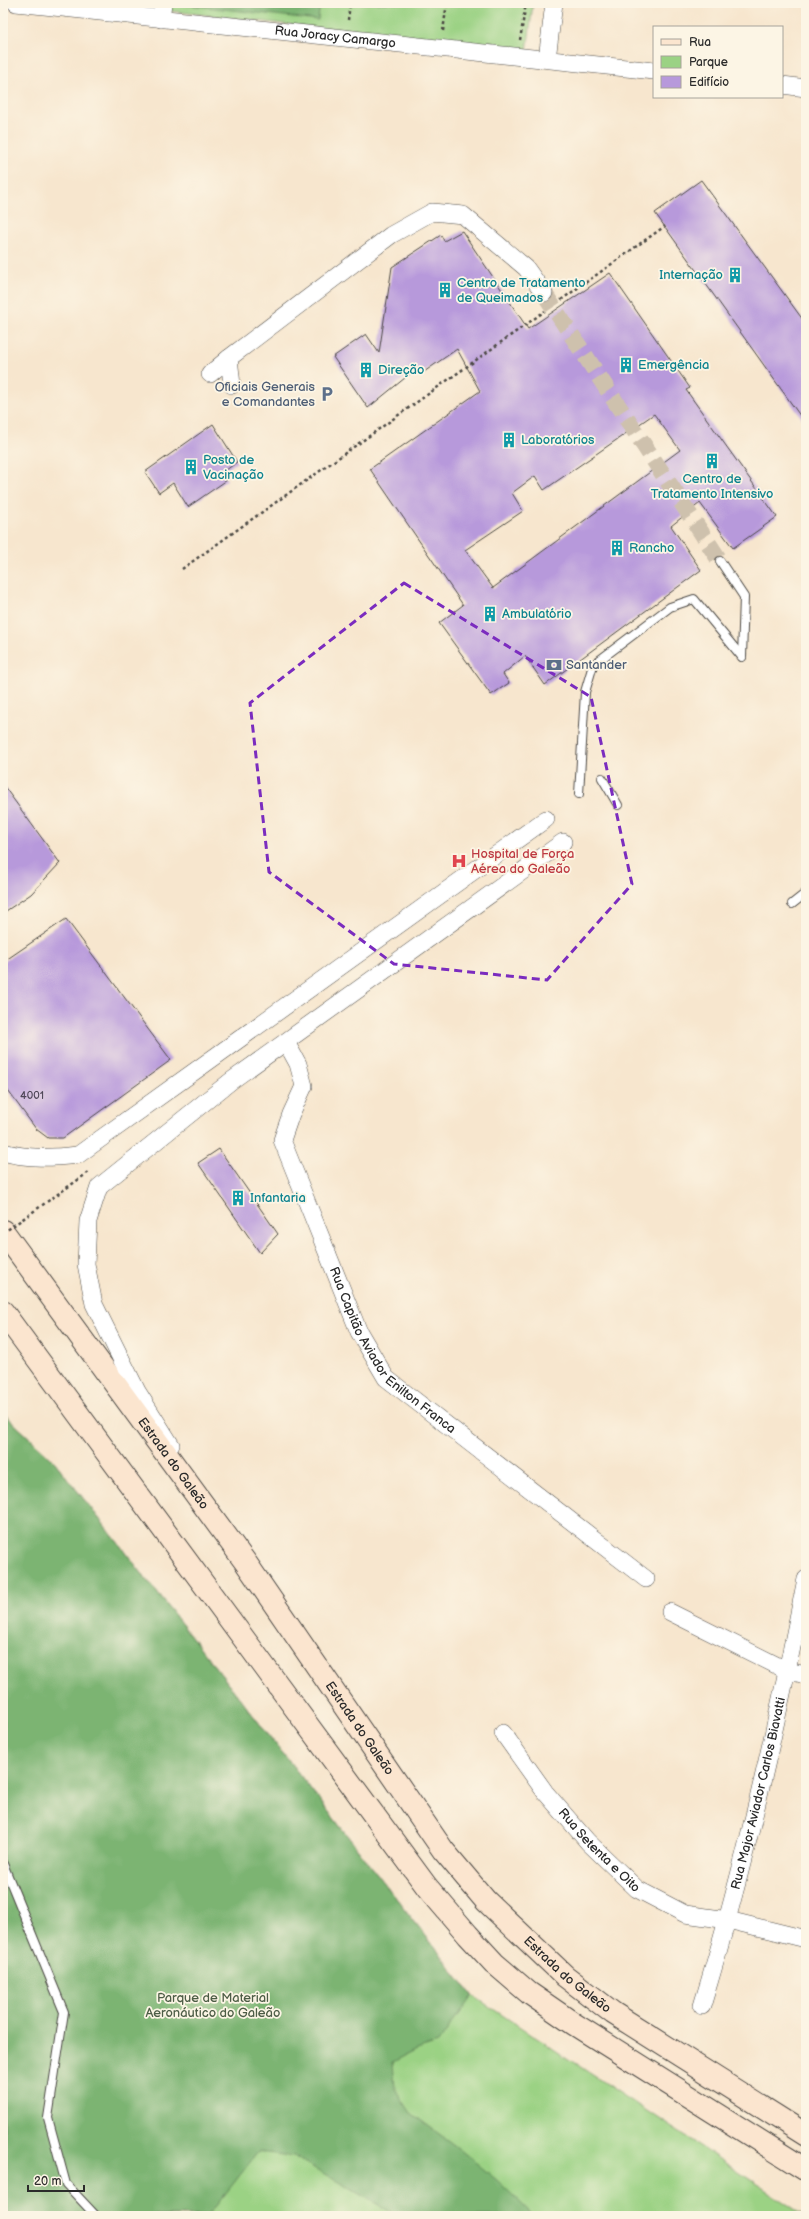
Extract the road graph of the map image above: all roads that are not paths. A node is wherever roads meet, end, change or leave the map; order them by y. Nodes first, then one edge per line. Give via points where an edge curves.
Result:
1 (16, 3) edge
2 (554, 3) edge
3 (162, 11) edge
4 (548, 59) junction
5 (653, 71) edge
6 (783, 85) edge
7 (806, 88) edge
8 (549, 302) tunnel mouth
9 (229, 358) junction
10 (210, 374) dead end
11 (232, 385) dead end
12 (720, 561) tunnel mouth
13 (602, 778) dead end
14 (579, 794) dead end
15 (618, 805) dead end
16 (546, 819) dead end
17 (563, 842) dead end
18 (806, 894) edge
19 (792, 904) dead end
20 (286, 1042) junction
21 (3, 1152) edge
22 (3, 1232) edge
23 (3, 1312) edge
24 (246, 1563) junction
25 (646, 1579) dead end
26 (806, 1579) edge
27 (670, 1612) dead end
28 (788, 1671) junction
29 (806, 1675) edge
30 (504, 1733) dead end
31 (3, 1864) edge
32 (728, 1920) junction
33 (806, 1939) edge
34 (702, 2006) dead end
35 (806, 2135) edge
36 (806, 2170) edge
37 (96, 2216) edge

1 - 3 street, Rua Joracy Camargo
2 - 4 street
3 - 4 street, Rua Joracy Camargo
4 - 5 street, Rua Joracy Camargo
6 - 7 street
8 - 9 street via 526,268 463,215 432,212 391,235
9 - 10 street
9 - 11 street
12 - 14 lane via 744,597 742,657 694,599 670,607 593,665 585,692
13 - 15 lane
16 - 21 street via 78,1155 48,1158
17 - 20 street
18 - 19 lane
20 - 24 street via 231,1081 98,1187 88,1221 86,1264 94,1304 137,1391
20 - 25 street, Rua Capitão Aviador Enilton Franca via 298,1064 304,1086 282,1140 359,1332 386,1378
22 - 24 main road, Estrada do Galeão
23 - 36 main road via 427,1888 494,1963 536,1997
24 - 35 main road, Estrada do Galeão via 443,1850 486,1901 565,1976 613,2013
26 - 28 street, Rua Major Aviador Carlos Biavatti
27 - 28 street
28 - 29 street
28 - 32 street, Rua Major Aviador Carlos Biavatti
30 - 32 street, Rua Setenta e Oito via 545,1792 578,1831 637,1889 685,1914
31 - 37 lane via 64,2012 48,2118 66,2184
32 - 33 street, Rua Setenta e Oito
32 - 34 street, Rua Major Aviador Carlos Biavatti

